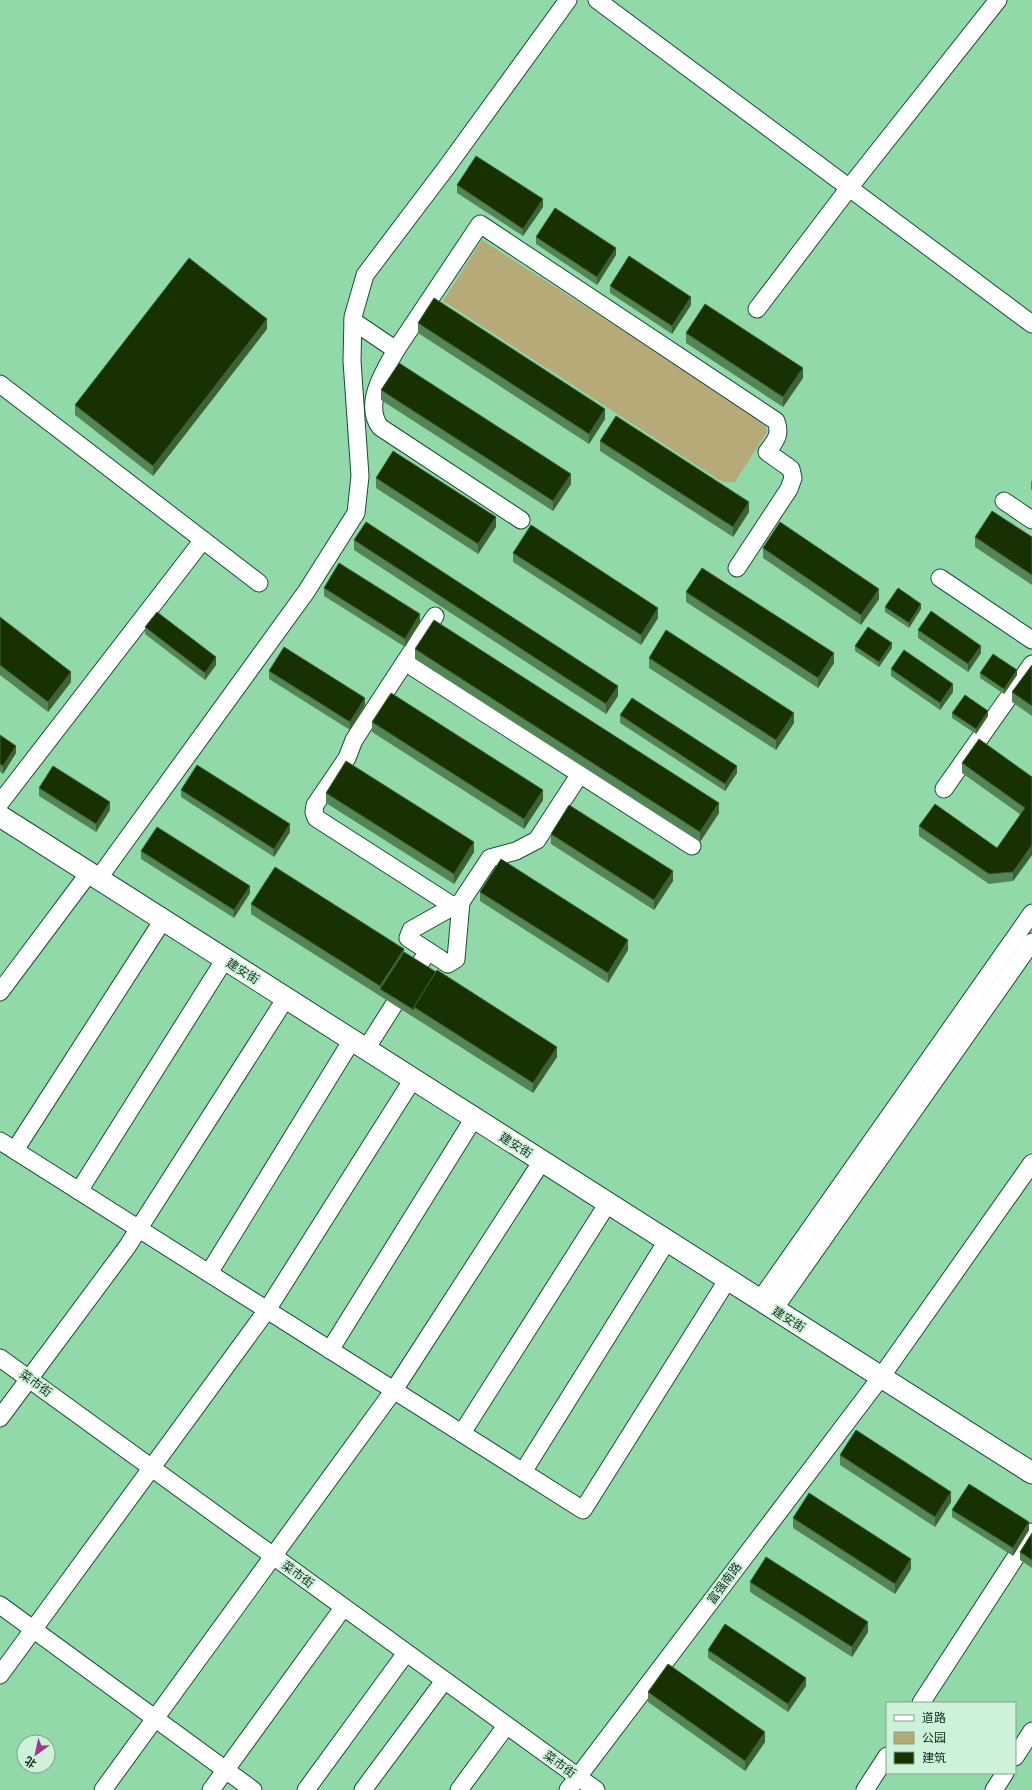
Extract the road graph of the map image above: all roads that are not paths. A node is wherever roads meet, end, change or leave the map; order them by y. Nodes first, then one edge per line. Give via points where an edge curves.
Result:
1 (568, 0) edge
2 (597, 0) edge
3 (998, 0) edge
4 (849, 188) junction
5 (757, 309) dead end
6 (353, 320) junction
7 (1032, 324) edge
8 (396, 350) junction
9 (0, 384) edge
10 (1004, 501) dead end
11 (521, 520) dead end
12 (1032, 520) edge
13 (203, 540) junction
14 (737, 568) dead end
15 (940, 578) dead end
16 (259, 583) dead end
17 (435, 616) dead end
18 (1032, 640) edge
19 (405, 662) junction
20 (1032, 664) edge
21 (580, 774) junction
22 (944, 789) dead end
23 (0, 803) edge
24 (0, 816) edge
25 (692, 846) dead end
26 (94, 876) junction
27 (457, 904) junction
28 (1032, 913) edge
29 (163, 920) junction
30 (1028, 940) edge
31 (428, 951) junction
32 (225, 959) junction
33 (0, 992) edge
34 (286, 998) junction
35 (359, 1045) junction
36 (413, 1079) junction
37 (474, 1118) junction
38 (0, 1141) edge
39 (15, 1150) junction
40 (542, 1161) junction
41 (1032, 1163) edge
42 (79, 1191) junction
43 (608, 1203) junction
44 (138, 1229) junction
45 (667, 1241) junction
46 (208, 1273) junction
47 (728, 1279) junction
48 (767, 1305) junction
49 (267, 1310) junction
50 (330, 1350) junction
51 (0, 1358) edge
52 (880, 1377) junction
53 (29, 1379) junction
54 (394, 1390) junction
55 (0, 1418) edge
56 (462, 1433) junction
57 (152, 1468) junction
58 (523, 1472) junction
59 (1032, 1473) edge
60 (1032, 1532) edge
61 (273, 1556) junction
62 (0, 1605) edge
63 (343, 1608) junction
64 (33, 1629) junction
65 (406, 1653) junction
66 (0, 1675) edge
67 (444, 1681) junction
68 (922, 1702) edge
69 (155, 1719) junction
70 (506, 1726) junction
71 (1032, 1731) edge
72 (1016, 1755) edge
73 (886, 1758) edge
74 (226, 1770) junction
75 (1004, 1774) edge
76 (572, 1784) edge
77 (103, 1790) edge
78 (211, 1790) edge
79 (252, 1790) edge
80 (306, 1790) edge
81 (363, 1790) edge
82 (459, 1790) edge
83 (596, 1790) edge
84 (865, 1790) edge
85 (994, 1790) edge

1 - 6 street via 365,275
2 - 4 street
3 - 4 street
4 - 5 street
4 - 7 street
6 - 8 street
6 - 26 street via 352,361 360,476 356,513 306,592
8 - 11 street via 378,382 374,419 380,427
8 - 14 street via 480,224 776,421 779,430 767,452 791,469 793,478 789,489
9 - 13 street
10 - 12 street
13 - 16 street
13 - 23 street
15 - 18 street
17 - 19 street
19 - 21 street
19 - 27 street via 354,740 347,758 314,812 316,818
20 - 22 street
21 - 25 street
21 - 27 street via 537,840 516,851 490,858
24 - 26 main road, 建安街
26 - 29 main road, 建安街
26 - 33 street
27 - 31 street via 411,930 408,938
27 - 31 street via 456,959 448,964
28 - 30 street
29 - 32 main road, 建安街
29 - 39 street
30 - 48 street
31 - 35 street
32 - 34 main road, 建安街
32 - 42 street
34 - 35 main road, 建安街
34 - 44 street
35 - 36 main road, 建安街
35 - 46 street
36 - 37 main road, 建安街
36 - 49 street
37 - 40 main road, 建安街
37 - 50 street
38 - 39 street
39 - 42 street
40 - 43 main road, 建安街
40 - 54 street
41 - 52 street, 富强南路
42 - 44 street
43 - 45 main road, 建安街
43 - 56 street
44 - 46 street
44 - 53 street
45 - 47 main road, 建安街
45 - 58 street
46 - 49 street
47 - 48 main road, 建安街
47 - 58 street via 582,1510
48 - 52 main road, 建安街
49 - 50 street
49 - 57 street
50 - 54 street
51 - 53 street, 菜市街
52 - 59 main road, 建安街
52 - 76 street, 富强南路
53 - 55 street
53 - 57 street, 菜市街
54 - 56 street
54 - 61 street
56 - 58 street
57 - 61 street, 菜市街
57 - 64 street
60 - 68 street
61 - 63 street, 菜市街
61 - 69 street
62 - 64 street
63 - 65 street, 菜市街
63 - 74 street
64 - 66 street
64 - 69 street
65 - 67 street, 菜市街
65 - 80 street
67 - 70 street, 菜市街
67 - 81 street
69 - 74 street
69 - 77 street
70 - 76 street, 菜市街
70 - 82 street
71 - 72 street
73 - 84 street
74 - 78 street
74 - 79 street
75 - 85 street
76 - 83 street, 菜市街

